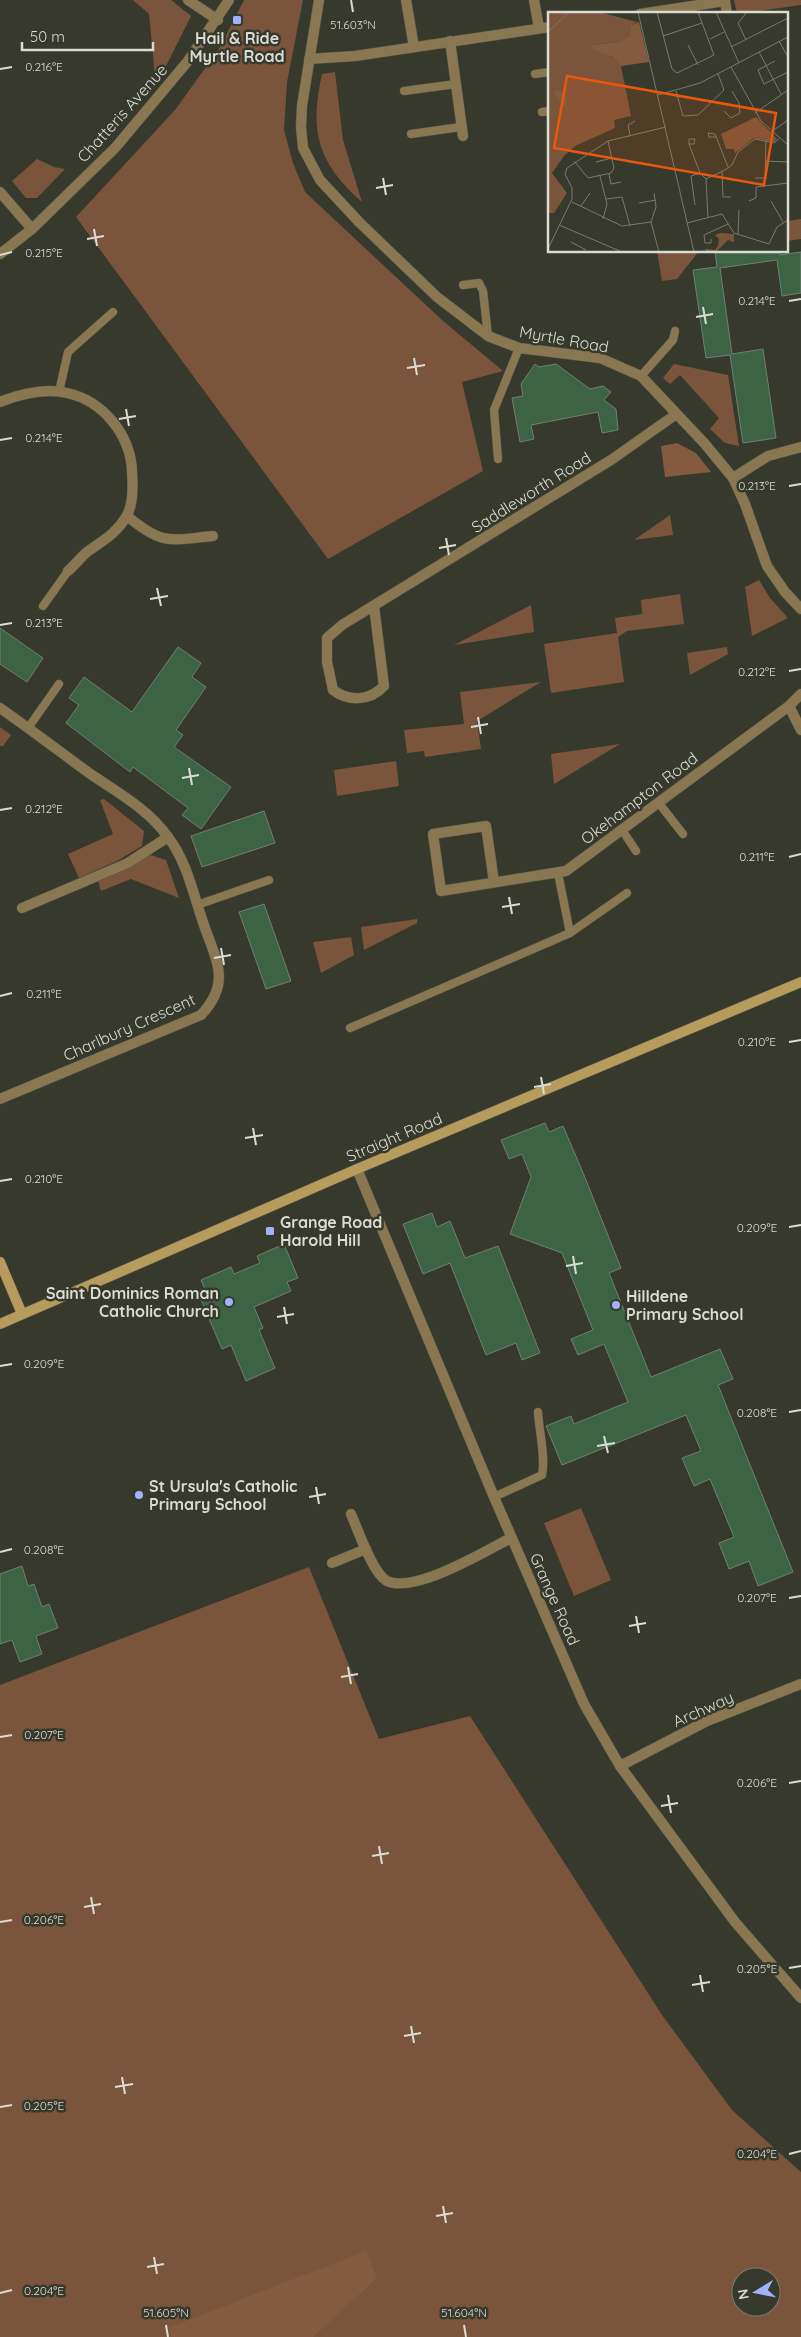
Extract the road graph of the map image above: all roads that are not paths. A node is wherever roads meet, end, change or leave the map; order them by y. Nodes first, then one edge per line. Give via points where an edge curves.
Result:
1 (188, 0) edge
2 (229, 0) edge
3 (319, 0) edge
4 (406, 0) edge
5 (534, 0) edge
6 (653, 12) edge
7 (727, 12) edge
8 (218, 20) junction
9 (548, 27) edge
10 (539, 28) junction
11 (450, 41) junction
12 (414, 47) junction
13 (309, 59) junction
14 (548, 72) edge
15 (535, 74) dead end
16 (456, 84) junction
17 (404, 91) dead end
18 (462, 131) joint
19 (411, 134) dead end
20 (0, 192) edge
21 (32, 229) junction
22 (0, 254) edge
23 (463, 285) dead end
24 (113, 312) dead end
25 (675, 331) dead end
26 (488, 336) junction
27 (519, 348) junction
28 (641, 376) junction
29 (60, 392) junction
30 (0, 402) edge
31 (675, 415) junction
32 (801, 447) edge
33 (498, 460) dead end
34 (732, 478) junction
35 (128, 516) junction
36 (213, 536) dead end
37 (68, 571) joint
38 (43, 606) dead end
39 (374, 606) junction
40 (801, 609) edge
41 (59, 684) dead end
42 (801, 694) edge
43 (789, 706) junction
44 (0, 708) edge
45 (28, 728) junction
46 (801, 730) edge
47 (658, 802) junction
48 (622, 830) junction
49 (683, 834) dead end
50 (168, 837) junction
51 (636, 851) dead end
52 (558, 873) junction
53 (269, 880) dead end
54 (494, 882) junction
55 (627, 893) dead end
56 (197, 905) junction
57 (22, 908) dead end
58 (570, 933) junction
59 (801, 982) edge
60 (350, 1028) dead end
61 (0, 1099) edge
62 (356, 1169) junction
63 (0, 1262) edge
64 (22, 1314) junction
65 (0, 1324) edge
66 (538, 1412) dead end
67 (494, 1497) junction
68 (351, 1514) dead end
69 (512, 1538) junction
70 (366, 1549) junction
71 (332, 1563) dead end
72 (800, 1688) edge
73 (620, 1766) junction
74 (801, 1998) edge

1 - 8 street
2 - 8 street, Chatteris Avenue
3 - 13 street, Myrtle Road
4 - 12 street
5 - 10 street
6 - 7 street via 725,1
8 - 21 street, Chatteris Avenue via 115,148
9 - 10 street
10 - 11 street
11 - 12 street
11 - 16 street
12 - 13 street
13 - 26 street, Myrtle Road via 301,127 303,148 320,180 353,217 437,297
14 - 15 lane
16 - 17 lane
16 - 18 street
18 - 19 lane
20 - 21 street
21 - 22 street, Chatteris Avenue
23 - 26 lane via 479,283 483,291
24 - 29 lane via 68,352
25 - 28 lane via 673,340
26 - 27 street, Myrtle Road
27 - 28 street, Myrtle Road via 600,358
27 - 33 lane via 494,410
28 - 31 street, Myrtle Road
29 - 30 street via 40,392
29 - 35 street via 85,399 109,417 119,430 132,460
31 - 34 street, Myrtle Road via 705,444
31 - 39 street, Saddleworth Road via 611,460
32 - 34 street via 768,456
34 - 40 street, Myrtle Road via 767,566
35 - 36 street via 157,537 170,540
35 - 37 street via 110,538 87,552
37 - 38 lane
39 - 39 street, Saddleworth Road via 356,615 327,638 327,662 333,690 345,698 367,697 384,686
41 - 45 lane
42 - 43 street
43 - 46 street
43 - 47 street, Okehampton Road
44 - 45 street, Charlbury Crescent
45 - 50 street, Charlbury Crescent via 146,813
47 - 48 street, Okehampton Road
47 - 49 lane
48 - 51 lane
48 - 52 street, Okehampton Road via 566,871
50 - 56 street, Charlbury Crescent via 181,858
50 - 57 street via 128,863
52 - 54 street, Okehampton Road
52 - 58 lane
53 - 56 lane
54 - 54 street, Okehampton Road via 441,891 433,834 486,826
55 - 58 lane
56 - 61 street, Charlbury Crescent via 217,961 220,982 215,997 201,1015
58 - 60 lane
59 - 62 street, Straight Road
62 - 64 street, Straight Road
62 - 67 street, Grange Road
63 - 64 street
64 - 65 street, Straight Road
66 - 67 lane via 544,1466 542,1475
67 - 69 street, Grange Road
68 - 70 street
69 - 70 street via 425,1580 403,1584 386,1580
69 - 73 street, Grange Road via 584,1704
70 - 71 street
72 - 73 street, Archway via 707,1721
73 - 74 street, Grange Road via 734,1922

